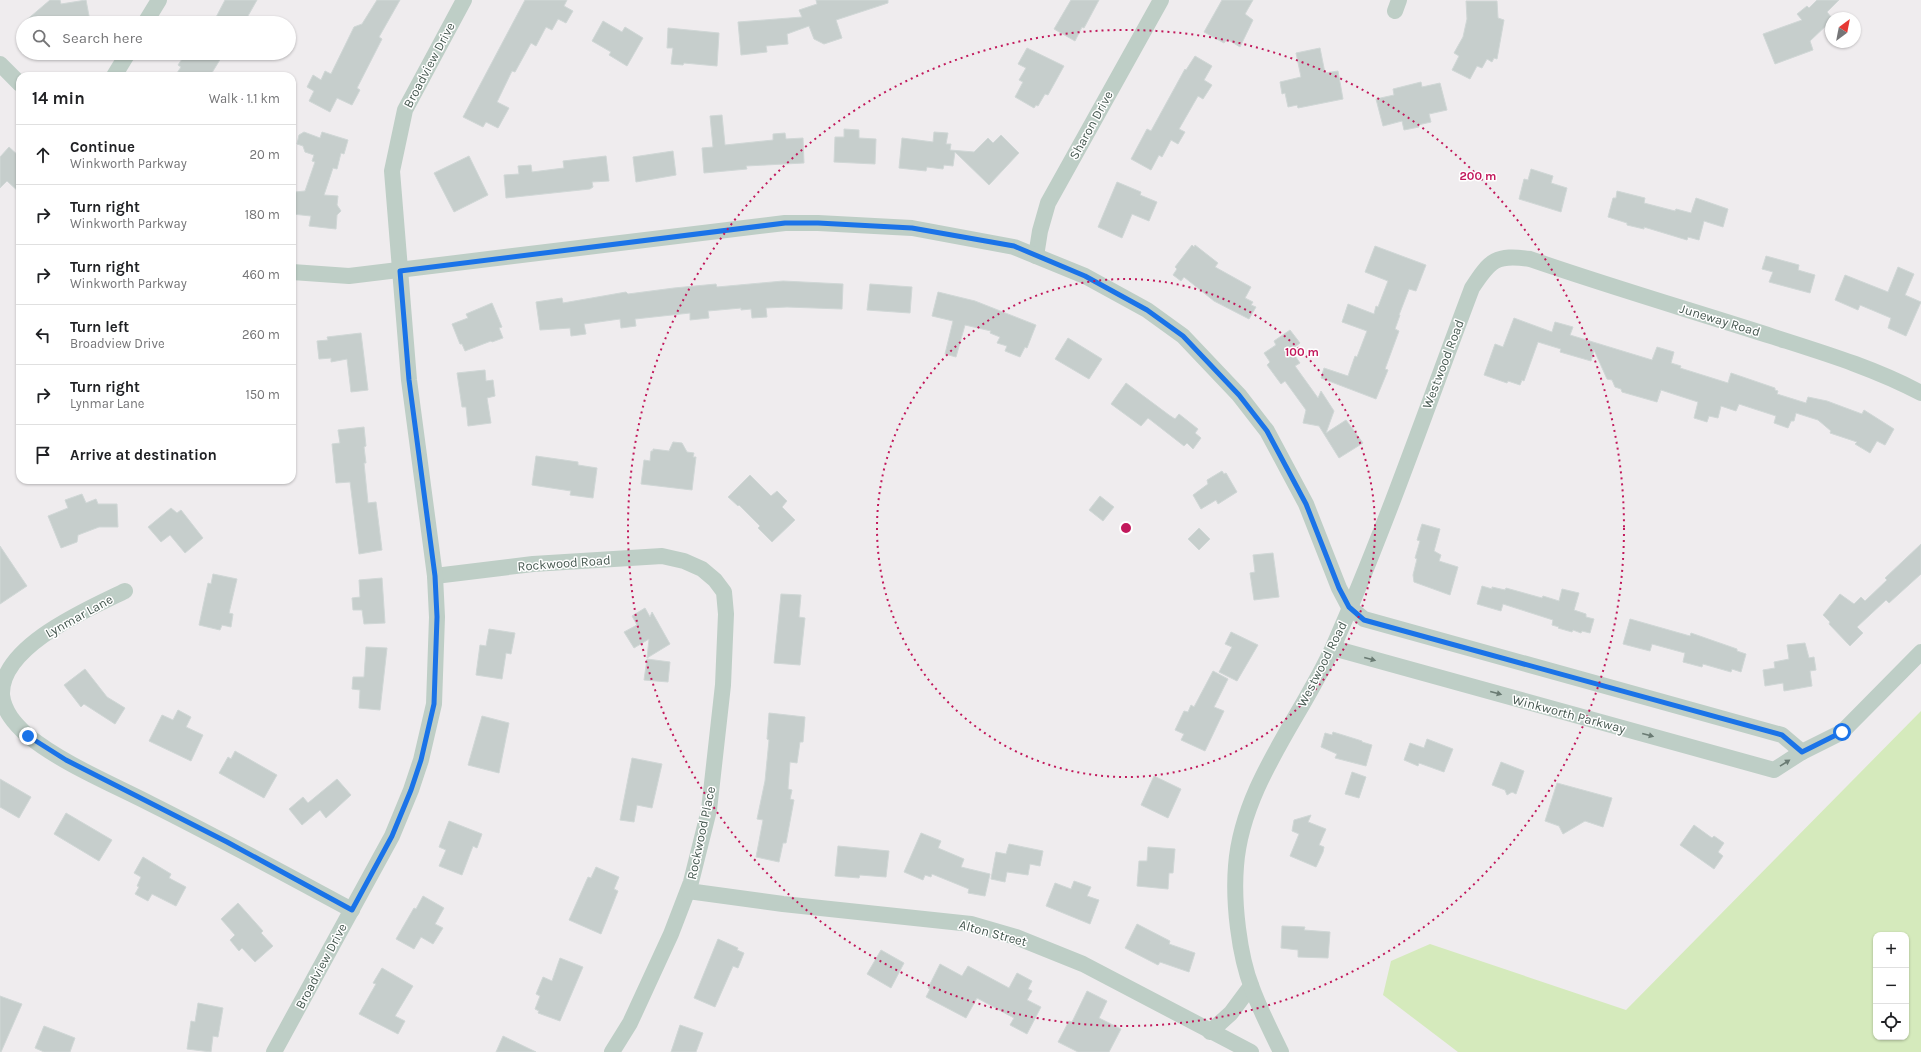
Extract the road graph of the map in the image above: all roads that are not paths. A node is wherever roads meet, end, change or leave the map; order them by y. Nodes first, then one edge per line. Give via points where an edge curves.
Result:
1 (159, 0) edge
2 (464, 0) edge
3 (1161, 0) edge
4 (149, 16) edge
5 (124, 60) edge
6 (0, 64) edge
7 (116, 72) edge
8 (16, 80) edge
9 (1036, 256) junction
10 (1516, 257) joint
11 (400, 271) junction
12 (296, 272) edge
13 (1921, 393) edge
14 (692, 565) joint
15 (435, 576) junction
16 (125, 591) dead end
17 (1349, 607) junction
18 (1333, 648) junction
19 (1921, 652) edge
20 (1802, 752) junction
21 (688, 891) junction
22 (352, 910) junction
23 (1251, 986) junction
24 (1210, 1032) junction
25 (274, 1052) edge
26 (612, 1052) edge
27 (1251, 1052) edge
28 (1281, 1052) edge

1 - 4 street
2 - 11 street, Broadview Drive via 405,110 392,171
3 - 9 street, Sharon Drive via 1048,203
5 - 7 street
6 - 8 street
9 - 11 street via 1014,246 912,228 785,223
9 - 17 street via 1085,276 1147,310 1183,336 1239,395 1267,431 1306,504
10 - 13 street, Juneway Road via 1530,259 1868,368
10 - 17 street, Westwood Road via 1500,259 1485,267 1472,288 1380,535
11 - 12 street via 349,276
11 - 15 street, Broadview Drive via 409,380
14 - 15 street, Rockwood Road via 662,556 533,564
14 - 21 street, Rockwood Place via 702,569 724,592 726,614 723,686 708,810
15 - 22 street, Broadview Drive via 437,617 434,704 421,760 392,836
16 - 22 street, Lynmar Lane via 80,613 42,636 16,658 5,676 2,694 7,713 14,723 28,736 66,760 227,842
17 - 18 street, Westwood Road
17 - 20 street via 1364,620 1782,735
18 -> 20 street, Winkworth Parkway via 1774,770
18 - 23 street, Westwood Road via 1260,780 1242,830 1236,866 1237,911 1241,948
19 - 20 street, Winkworth Parkway via 1842,732
21 - 24 street, Alton Street via 971,924 1016,937 1083,964
21 - 26 street, Rockwood Place via 630,1022
22 - 25 street, Broadview Drive
23 - 24 street via 1231,1013
23 - 28 street, Westwood Road
24 - 27 street, Alton Street

